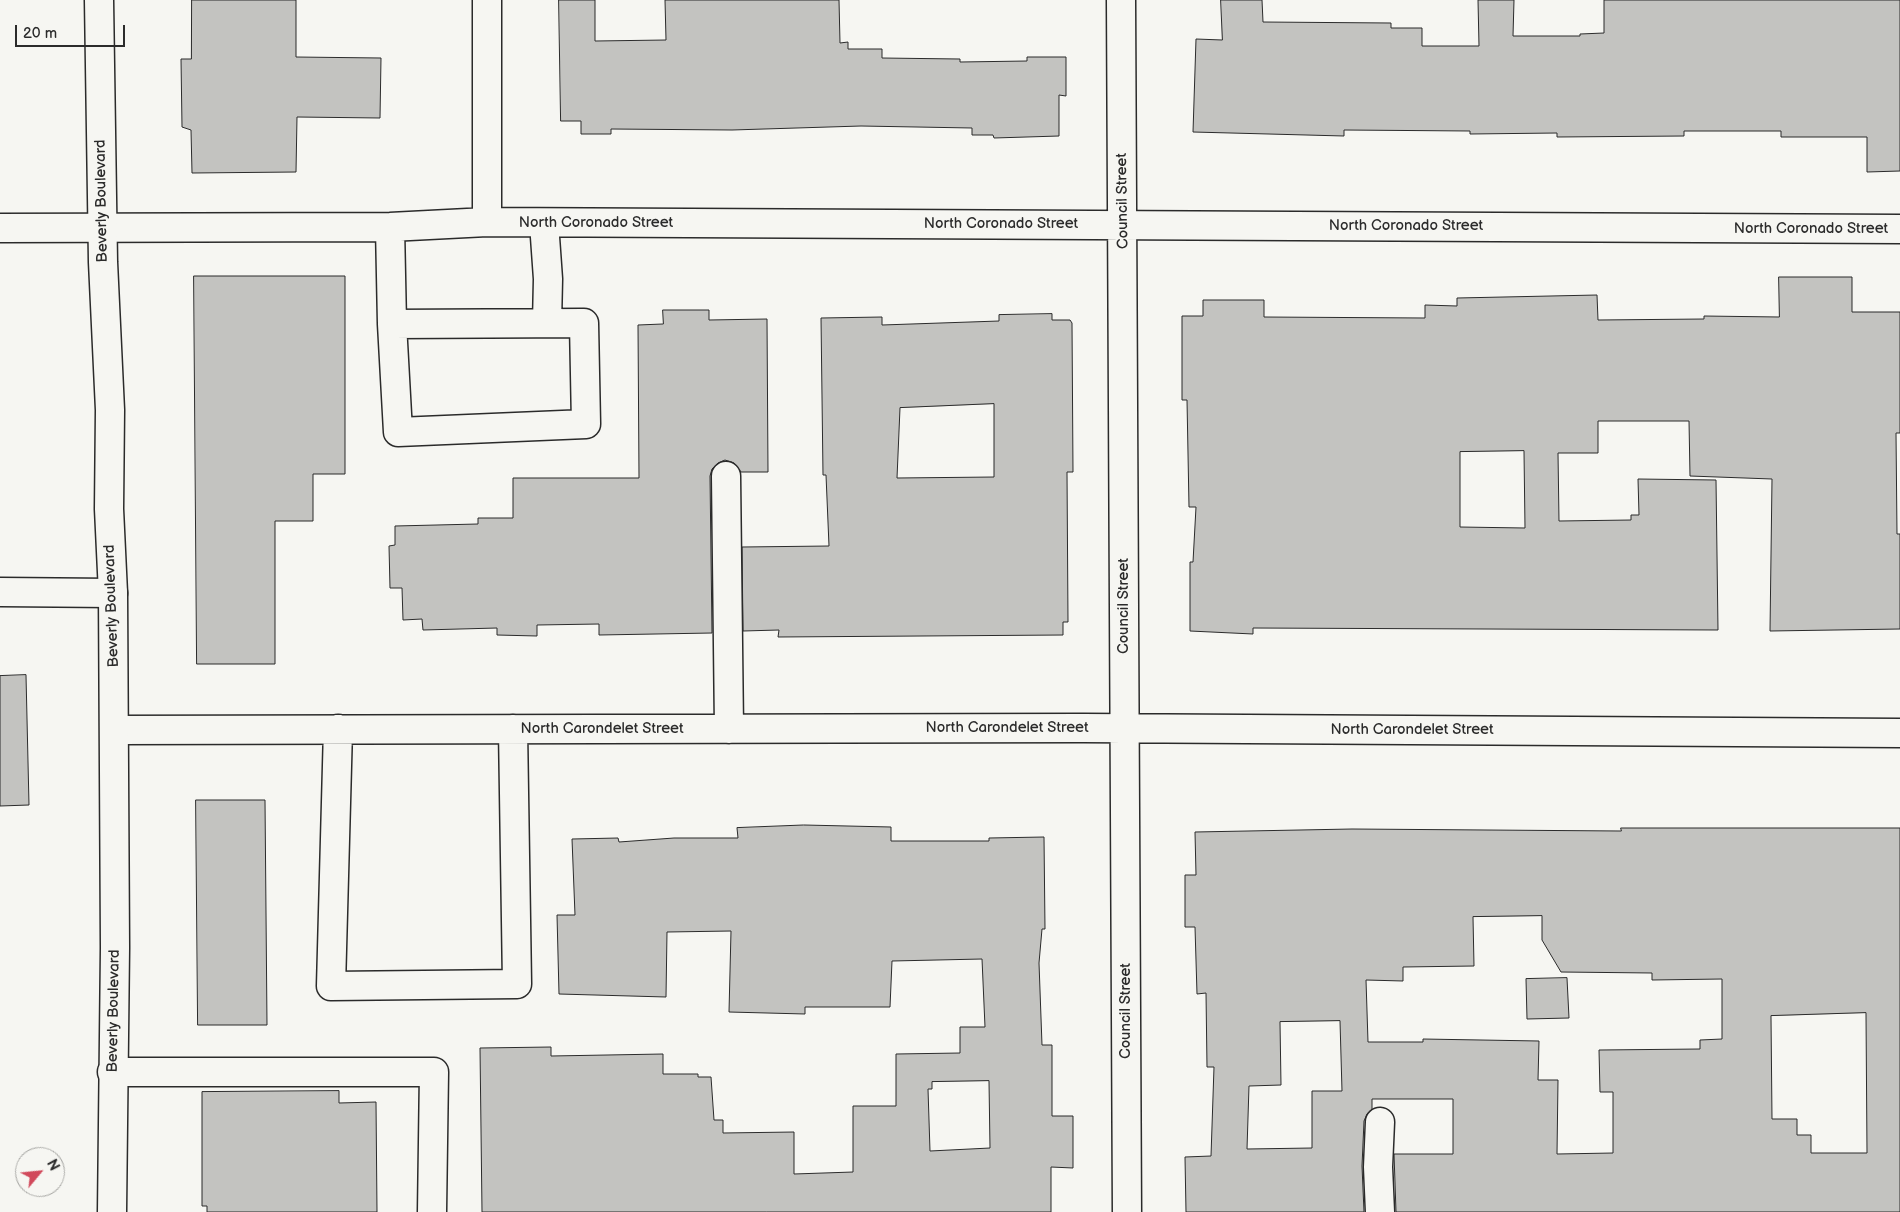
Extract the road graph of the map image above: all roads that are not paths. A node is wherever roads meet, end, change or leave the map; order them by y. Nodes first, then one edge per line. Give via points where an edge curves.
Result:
1 (98, 0) edge
2 (487, 0) edge
3 (1121, 0) edge
4 (487, 222) junction
5 (544, 223) junction
6 (1124, 224) junction
7 (390, 227) junction
8 (0, 228) edge
9 (102, 228) junction
10 (1900, 229) edge
11 (547, 323) junction
12 (392, 324) junction
13 (726, 476) dead end
14 (0, 592) edge
15 (113, 593) junction
16 (1126, 728) junction
17 (338, 729) junction
18 (513, 729) junction
19 (729, 729) junction
20 (115, 730) junction
21 (1900, 733) edge
22 (112, 1072) junction
23 (1380, 1122) dead end
24 (112, 1212) edge
25 (432, 1212) edge
26 (1127, 1212) edge
27 (1380, 1212) edge

1 - 9 street, Beverly Boulevard
2 - 4 street
3 - 6 street, Council Street
4 - 5 street, North Coronado Street
4 - 7 street, North Coronado Street
5 - 6 street, North Coronado Street
5 - 11 street
6 - 10 street, North Coronado Street
6 - 16 street, Council Street
7 - 9 street, North Coronado Street
7 - 12 street
8 - 9 street, North Coronado Street
9 - 15 street, Beverly Boulevard via 110,410 109,509
11 - 12 street
11 - 12 street via 584,323 586,424 398,432
13 - 19 street
14 - 15 street
15 - 20 street, Beverly Boulevard
16 - 19 street, North Carondelet Street
16 - 21 street, North Carondelet Street
16 - 26 street, Council Street
17 - 18 street, North Carondelet Street
17 - 18 street via 332,986 517,984
17 - 20 street, North Carondelet Street
18 - 19 street, North Carondelet Street
20 - 22 street, Beverly Boulevard
22 - 24 street, Beverly Boulevard
22 - 25 street via 434,1072
23 - 27 street

